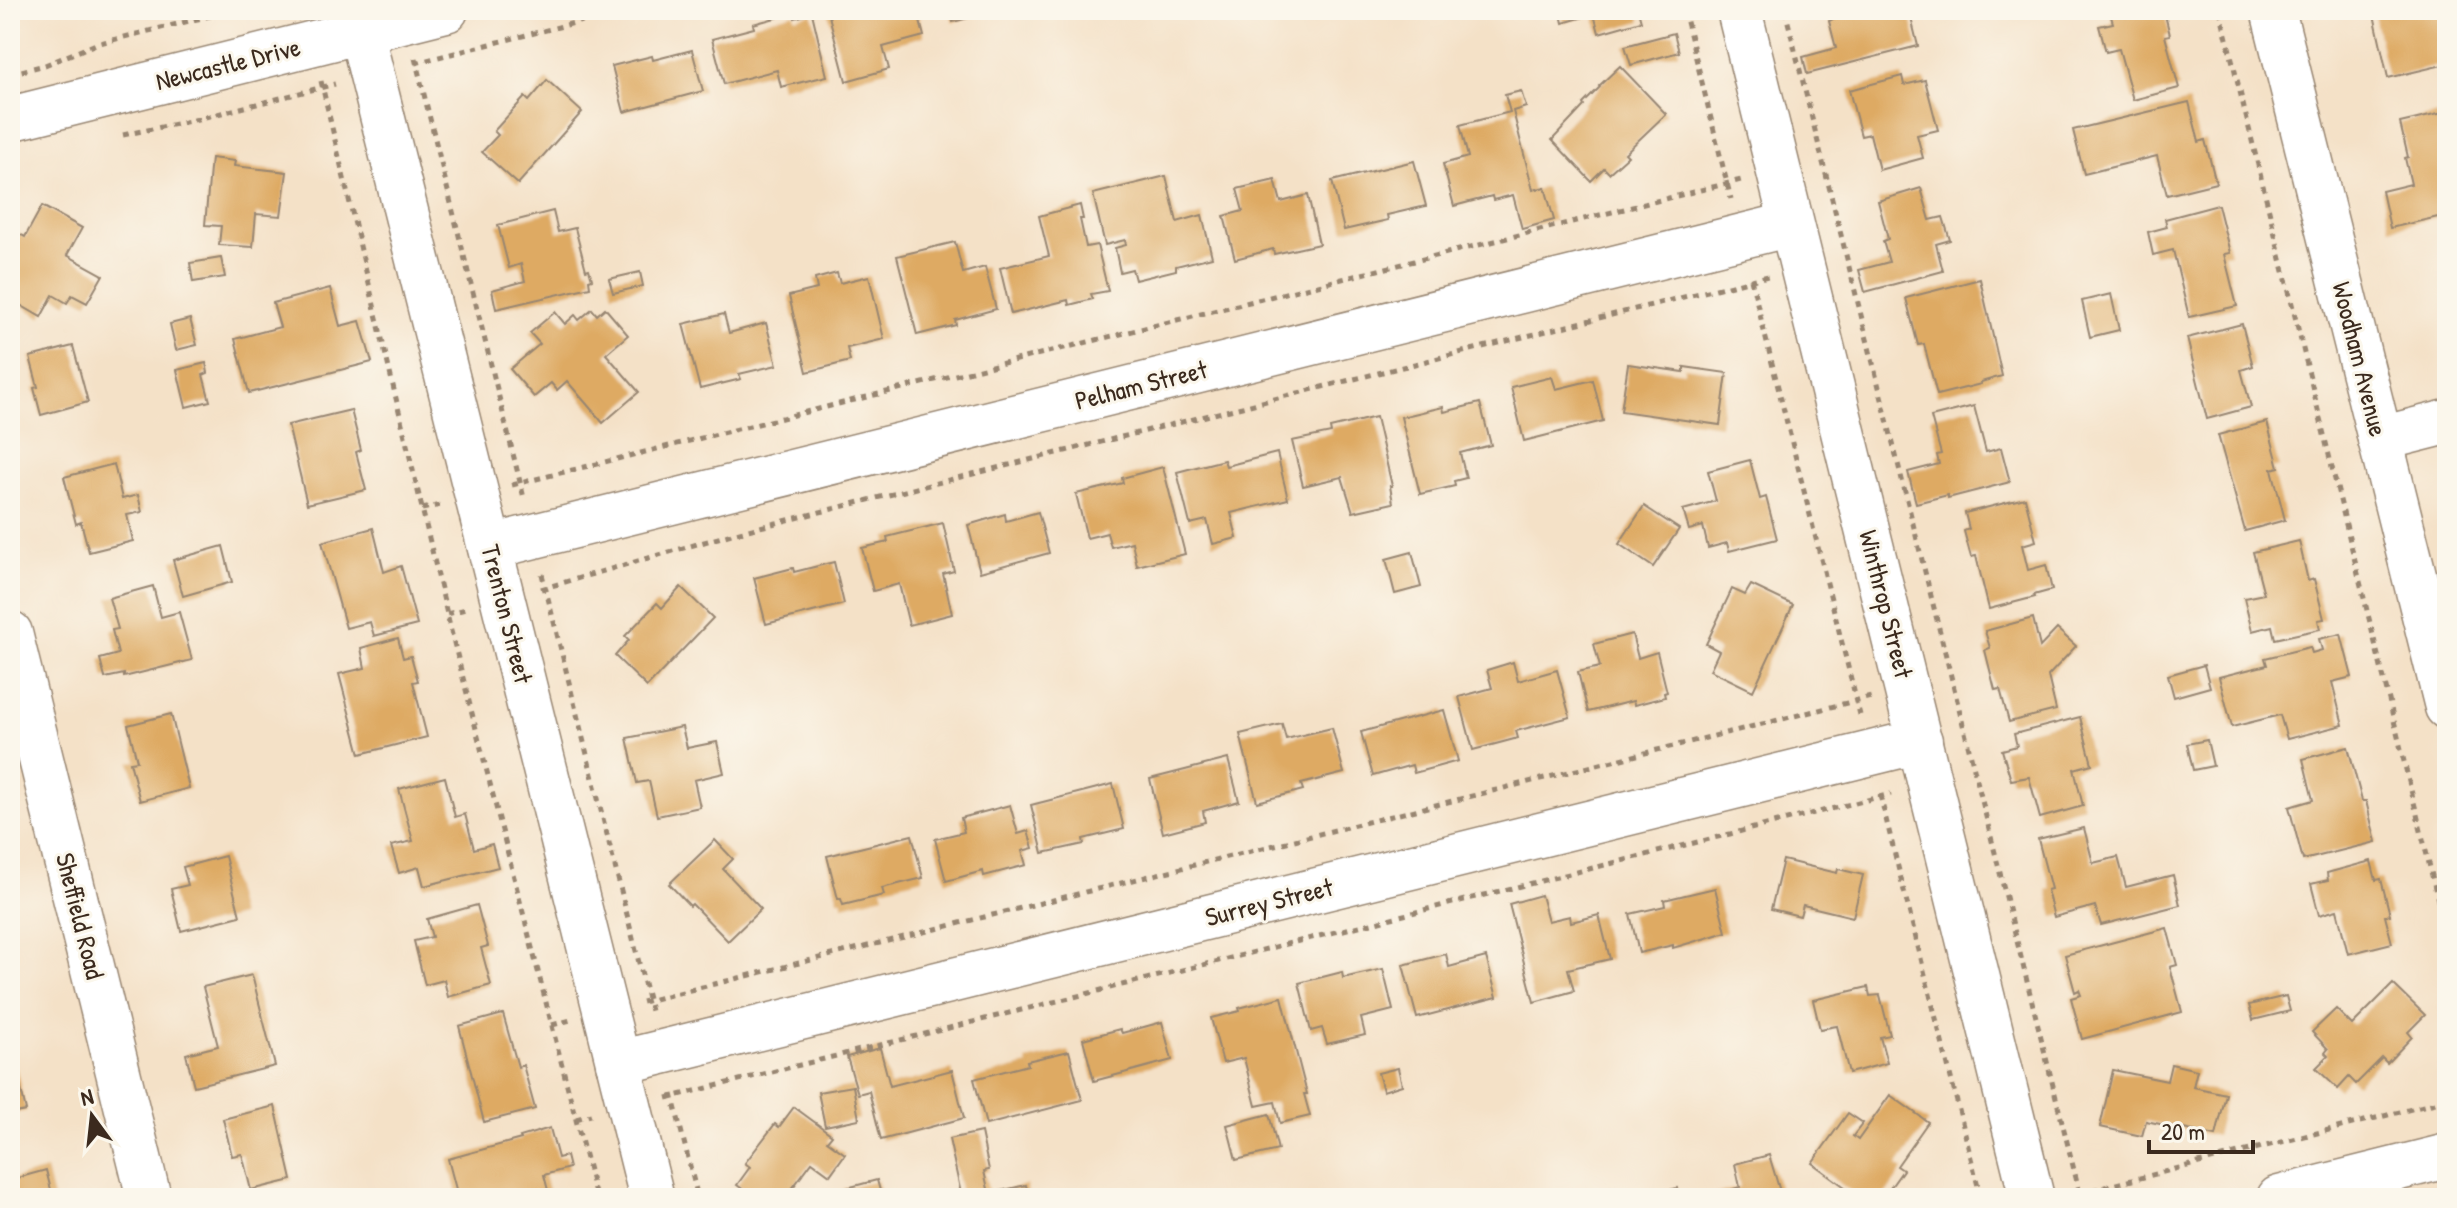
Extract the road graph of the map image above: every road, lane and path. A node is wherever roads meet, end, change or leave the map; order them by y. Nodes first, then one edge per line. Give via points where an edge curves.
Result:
1 (234, 10) edge
2 (1684, 10) edge
3 (1739, 10) edge
4 (1785, 10) edge
5 (2220, 10) edge
6 (2273, 10) edge
7 (426, 15) edge
8 (361, 31) junction
9 (311, 44) junction
10 (10, 74) edge
11 (10, 119) edge
12 (1778, 171) junction
13 (1727, 184) junction
14 (1791, 224) junction
15 (1740, 236) junction
16 (1802, 269) junction
17 (1751, 280) junction
18 (2447, 422) edge
19 (2380, 439) junction
20 (520, 483) junction
21 (477, 495) junction
22 (422, 509) junction
23 (533, 536) junction
24 (490, 547) junction
25 (546, 588) junction
26 (503, 599) junction
27 (447, 614) junction
28 (10, 633) edge
29 (1907, 689) junction
30 (1856, 701) junction
31 (2447, 707) edge
32 (1920, 741) junction
33 (1869, 753) junction
34 (1931, 785) junction
35 (1880, 796) junction
36 (2447, 937) edge
37 (649, 1001) junction
38 (606, 1012) junction
39 (552, 1025) junction
40 (662, 1052) junction
41 (618, 1063) junction
42 (673, 1096) junction
43 (2447, 1100) edge
44 (629, 1107) junction
45 (576, 1119) junction
46 (2447, 1156) edge
47 (2080, 1196) edge
48 (149, 1198) edge
49 (596, 1198) edge
50 (652, 1198) edge
51 (698, 1198) edge
52 (1981, 1198) edge
53 (2032, 1198) edge
54 (2060, 1198) edge
55 (2279, 1198) edge

1 - 10 path via 96,44
2 - 13 path
3 - 12 street, Winthrop Street
4 - 47 path
5 - 36 path
6 - 19 street, Woodham Avenue
7 - 8 street, Newcastle Drive
7 - 20 path
8 - 9 street, Newcastle Drive
8 - 21 street, Trenton Street
9 - 11 street, Newcastle Drive
9 - 22 path
12 - 13 path
12 - 14 street, Winthrop Street
13 - 15 path
13 - 20 path
14 - 15 street, Pelham Street
14 - 16 street, Winthrop Street
15 - 17 path
15 - 23 street, Pelham Street
16 - 17 path
16 - 29 street, Winthrop Street
17 - 25 path via 748,530
17 - 30 path
18 - 19 street
19 - 31 street, Woodham Avenue
20 - 21 path
20 - 23 path
21 - 22 path
21 - 24 street, Trenton Street
22 - 27 path
23 - 24 street, Pelham Street
23 - 25 path
24 - 26 street, Trenton Street
25 - 26 path
25 - 37 path
26 - 27 path
26 - 38 street, Trenton Street
27 - 39 path
28 - 48 street, Sheffield Road
29 - 30 path
29 - 32 street, Winthrop Street
30 - 33 path
30 - 37 path
32 - 33 street, Surrey Street
32 - 34 street, Winthrop Street
33 - 35 path
33 - 40 street, Surrey Street
34 - 35 path
34 - 53 street, Winthrop Street
35 - 42 path
35 - 52 path
37 - 38 path
37 - 40 path
38 - 39 path
38 - 41 street, Trenton Street
39 - 45 path
40 - 41 street, Surrey Street
40 - 42 path
41 - 44 street, Trenton Street
42 - 44 path
42 - 51 path
43 - 47 path
44 - 45 path
44 - 50 street, Trenton Street
45 - 49 path
46 - 55 street
47 - 54 path

